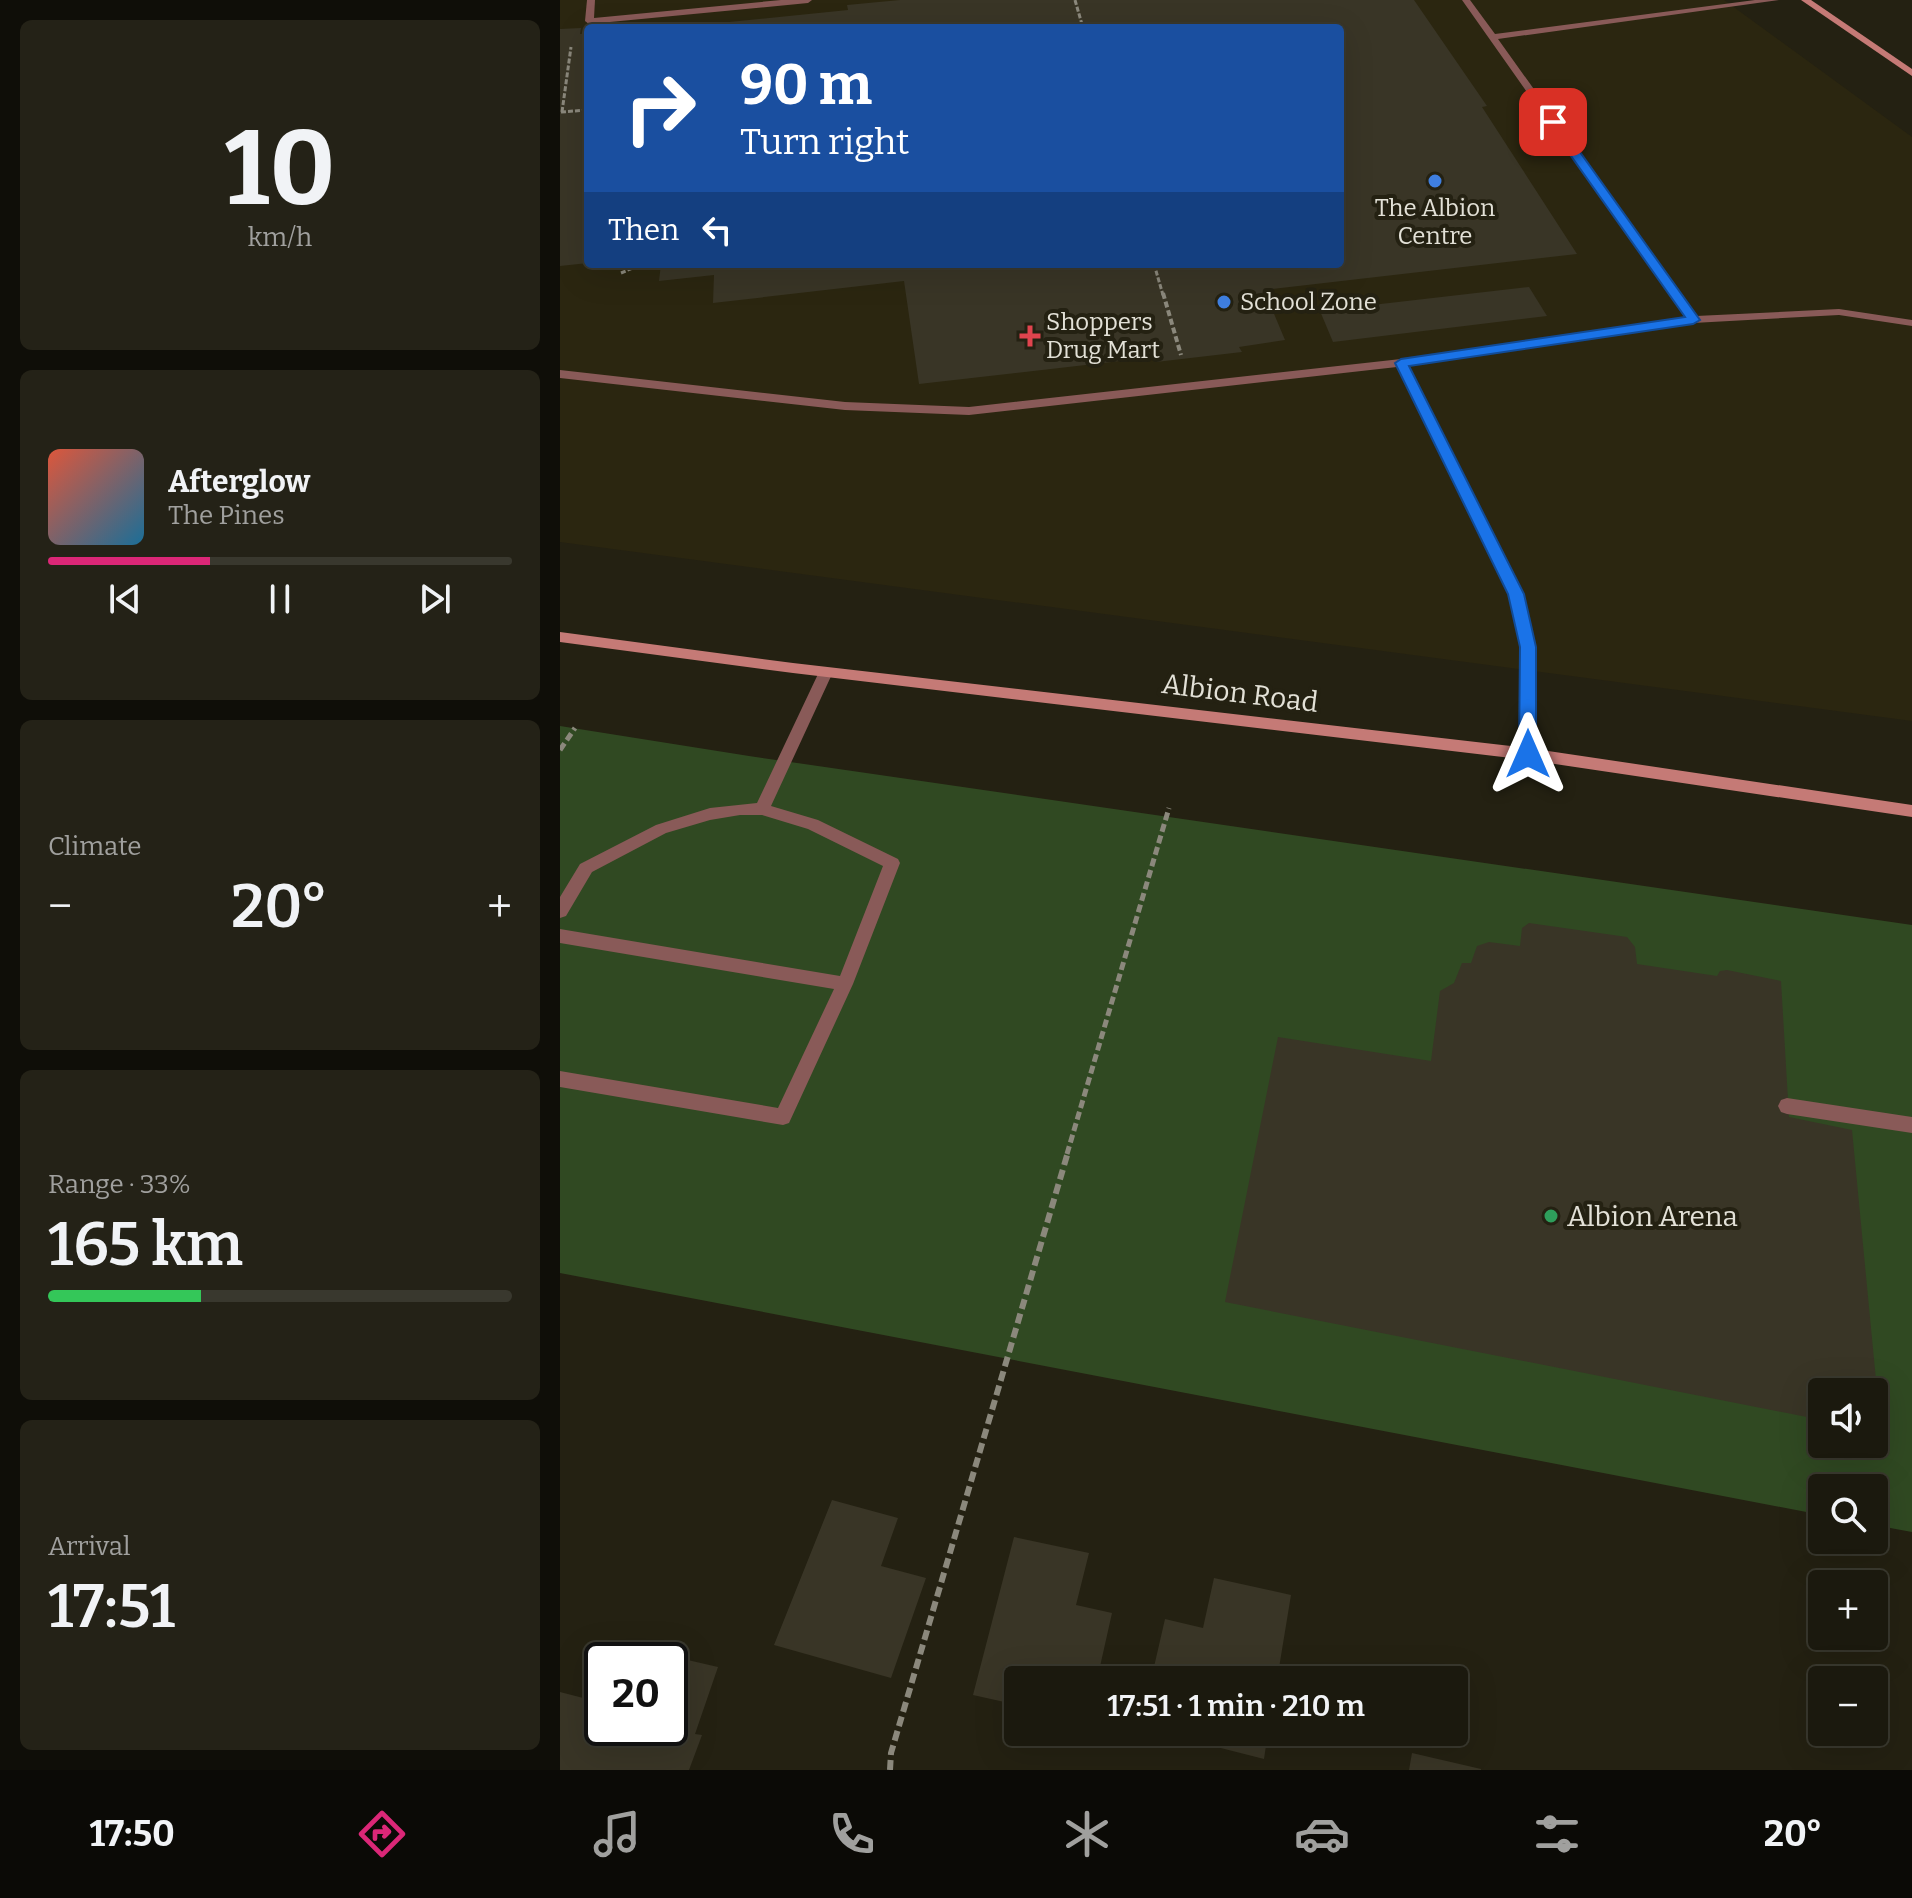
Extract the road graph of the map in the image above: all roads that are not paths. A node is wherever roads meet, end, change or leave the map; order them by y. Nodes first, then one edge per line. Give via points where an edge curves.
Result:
1 (591, 0) edge
2 (808, 0) edge
3 (1466, 0) edge
4 (1775, 0) edge
5 (1805, 0) edge
6 (1492, 37) junction
7 (1912, 73) edge
8 (1693, 320) junction
9 (1912, 323) edge
10 (1401, 363) junction
11 (560, 374) edge
12 (560, 637) edge
13 (826, 672) junction
14 (1528, 754) junction
15 (762, 809) junction
16 (1912, 811) edge
17 (560, 911) edge
18 (560, 936) edge
19 (845, 984) junction
20 (560, 1079) edge
21 (1787, 1106) dead end
22 (1912, 1125) edge

1 - 2 lane via 589,21
3 - 6 lane
4 - 6 lane
5 - 7 main road
6 - 8 lane
8 - 9 lane via 1839,312
8 - 10 lane
10 - 11 lane via 969,411 845,406
10 - 14 lane via 1516,594 1528,647
12 - 13 main road, Albion Road
13 - 14 main road, Albion Road
13 - 15 lane
14 - 16 main road, Albion Road
15 - 17 lane via 710,814 648,836 586,868
15 - 19 lane via 813,824 892,863
18 - 19 lane
19 - 20 lane via 783,1117
21 - 22 lane

